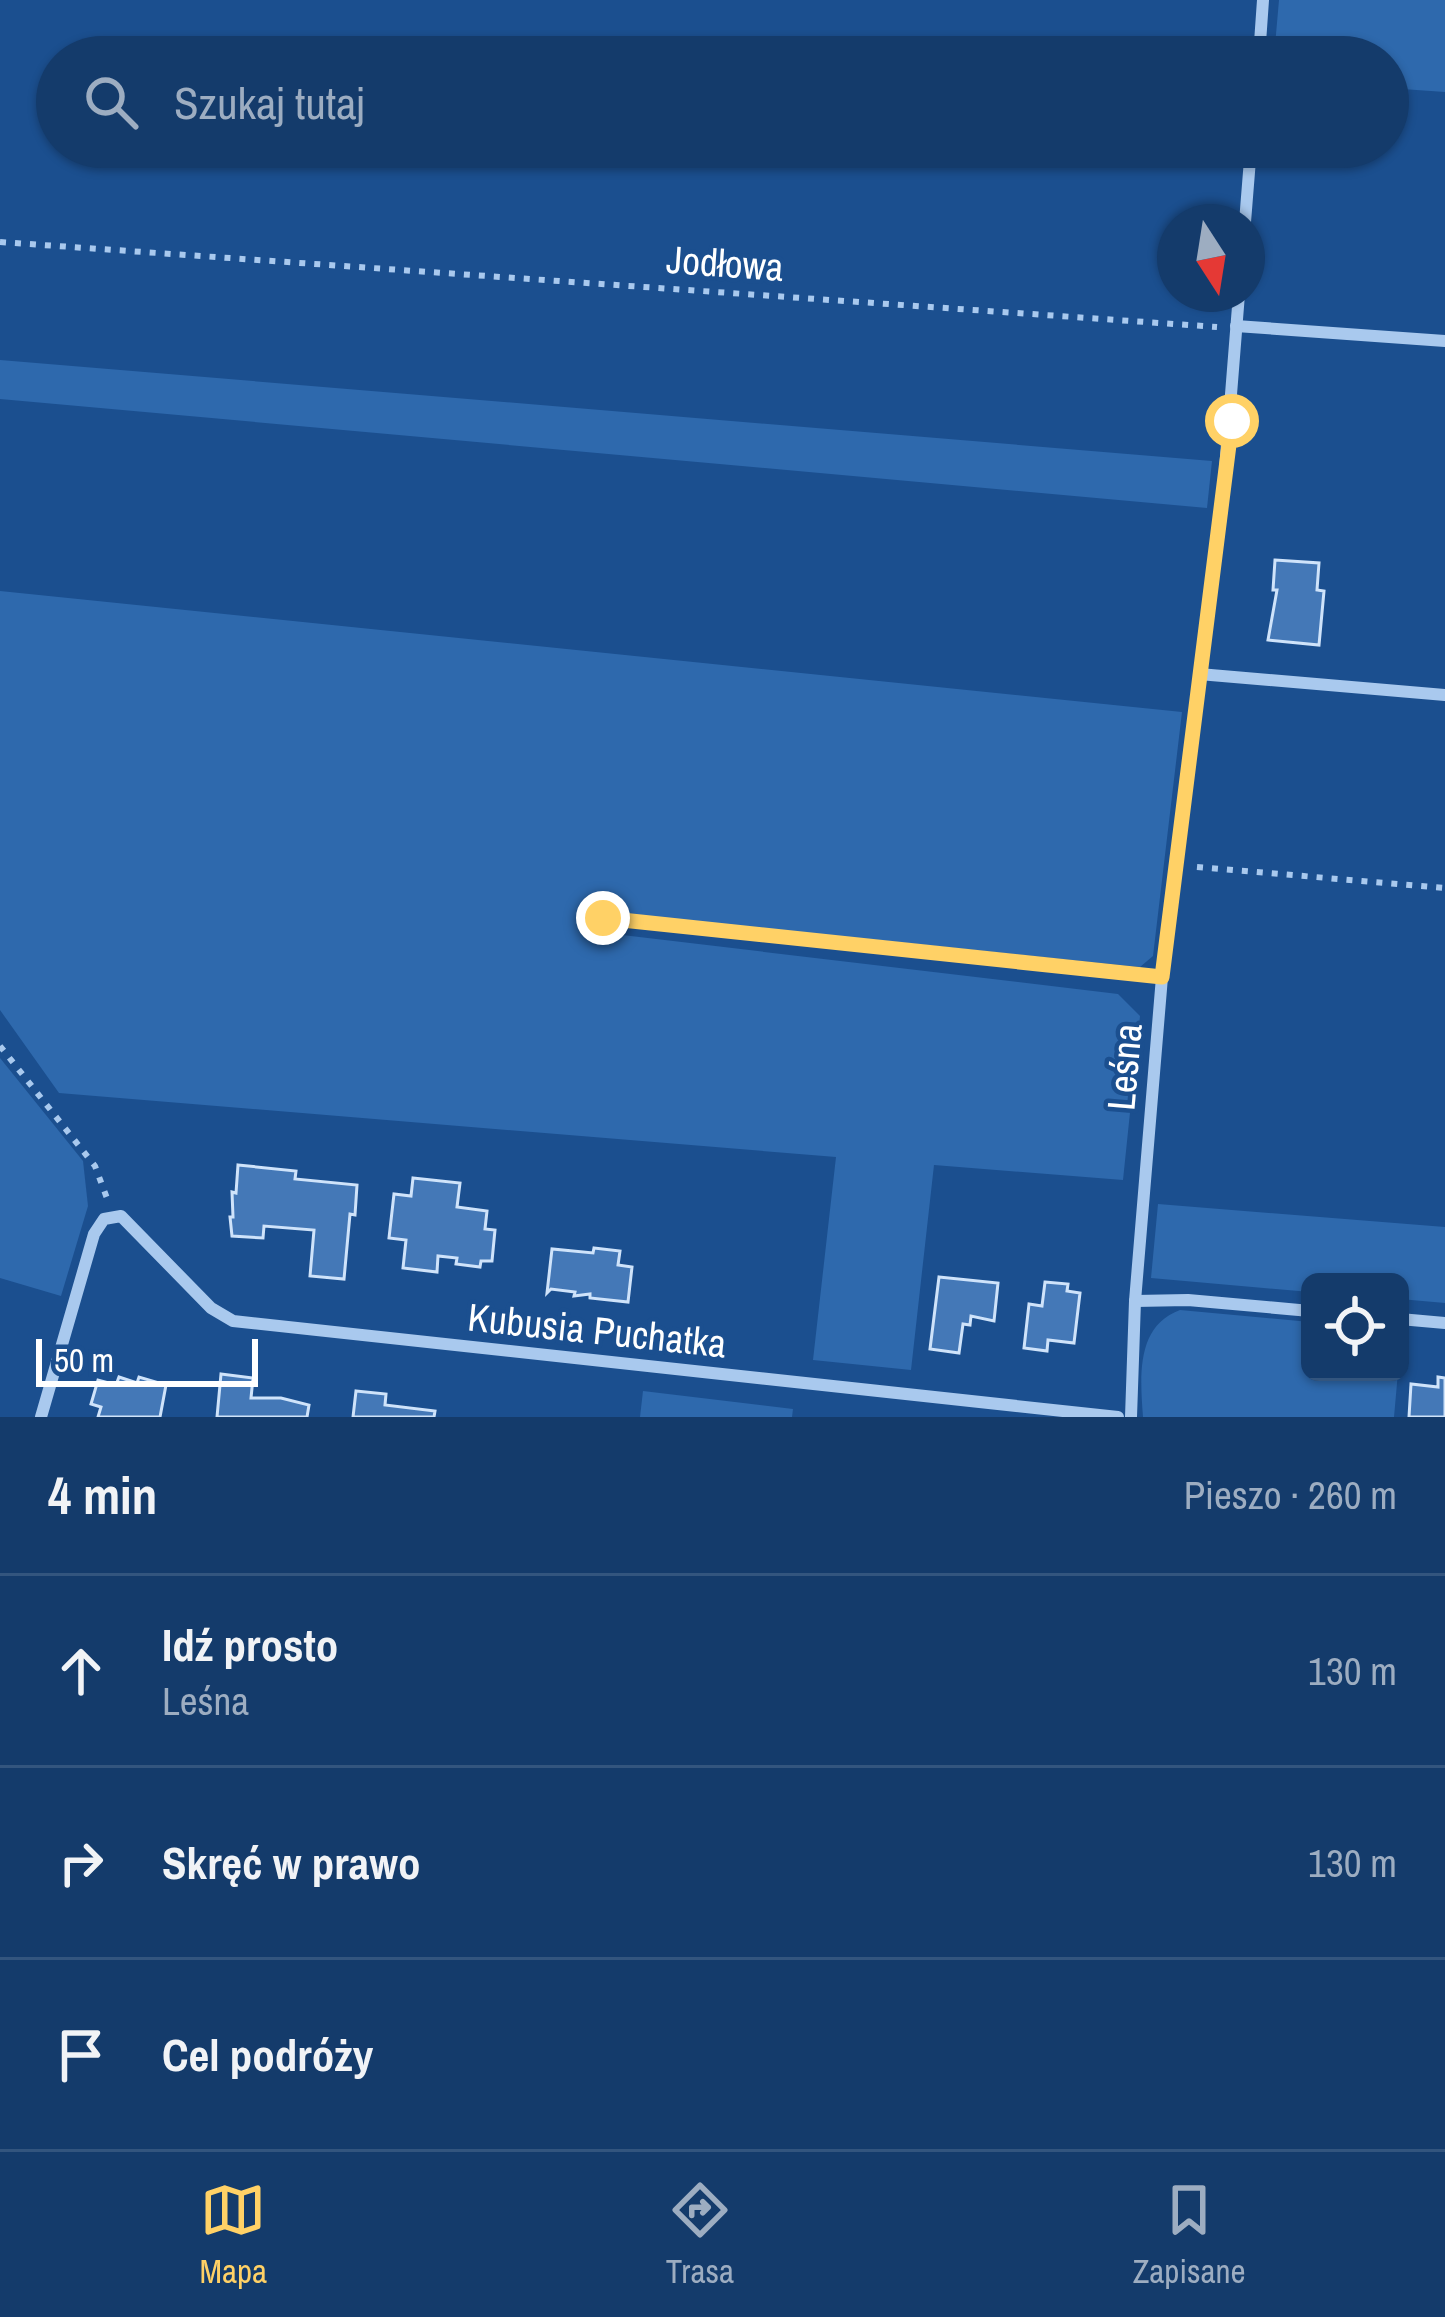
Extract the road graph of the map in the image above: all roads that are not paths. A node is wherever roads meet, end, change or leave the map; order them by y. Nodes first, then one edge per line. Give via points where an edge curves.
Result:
1 (1263, 0) edge
2 (1260, 36) edge
3 (1249, 168) edge
4 (1246, 204) edge
5 (1237, 312) edge
6 (1236, 326) junction
7 (1445, 341) edge
8 (1199, 674) junction
9 (1445, 695) edge
10 (603, 918) dead end
11 (1162, 977) junction
12 (1136, 1301) junction
13 (1301, 1309) edge
14 (1409, 1319) edge
15 (1445, 1323) edge
16 (41, 1417) edge
17 (1118, 1417) edge
18 (1131, 1417) edge

1 - 2 street
3 - 4 street
5 - 6 street, Leśna
6 - 7 street
6 - 8 street, Leśna
8 - 9 street
8 - 11 street, Leśna
10 - 11 lane
11 - 12 street, Leśna
12 - 13 street
12 - 18 street, Leśna
14 - 15 street
16 - 17 street, Kubusia Puchatka via 94,1234 111,1216 126,1220 233,1321

